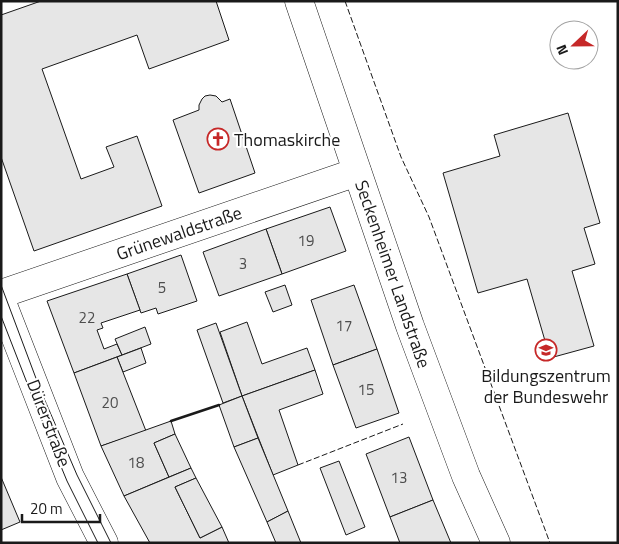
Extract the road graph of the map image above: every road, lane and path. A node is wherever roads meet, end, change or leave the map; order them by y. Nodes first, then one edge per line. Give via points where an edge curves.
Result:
1 (299, 1) edge
2 (357, 172) junction
3 (1, 294) edge
4 (1, 300) edge
5 (104, 543) edge
6 (496, 543) edge

1 - 2 street, Seckenheimer Landstraße
2 - 3 street, Grünewaldstraße
2 - 6 street, Seckenheimer Landstraße via 410,326
4 - 5 street, Dürerstraße via 70,476

